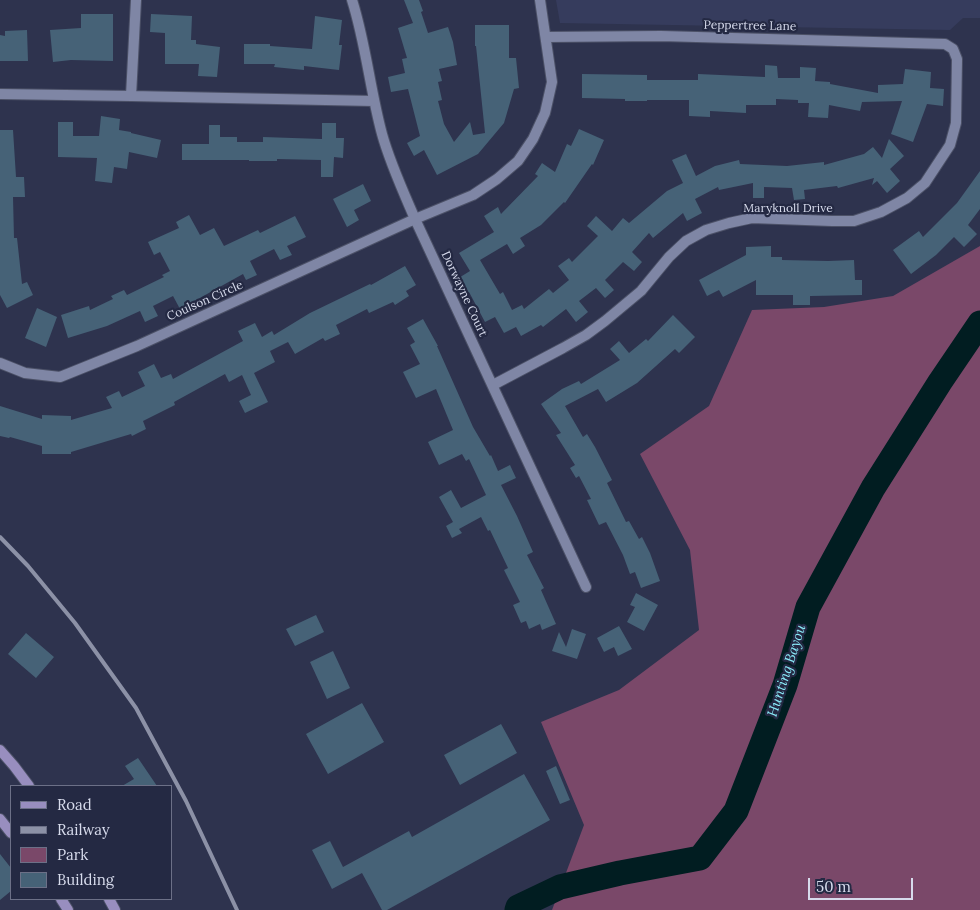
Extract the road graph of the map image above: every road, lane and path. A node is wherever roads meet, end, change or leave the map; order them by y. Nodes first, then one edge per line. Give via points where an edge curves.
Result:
1 (136, 0) edge
2 (352, 0) edge
3 (540, 0) edge
4 (546, 37) junction
5 (953, 49) joint
6 (0, 94) edge
7 (131, 96) junction
8 (374, 101) junction
9 (415, 219) junction
10 (0, 363) edge
11 (493, 385) junction
12 (586, 586) dead end
13 (0, 750) edge
14 (28, 785) edge
15 (0, 819) edge
16 (10, 832) edge

1 - 7 street
2 - 8 street, Dorwayne Court
3 - 4 street, Coulson Circle
4 - 5 street, Peppertree Lane via 660,36 849,41 945,44
4 - 9 street, Coulson Circle via 552,82 547,105 533,138 518,161 497,180 473,194
5 - 11 street, Maryknoll Drive via 957,59 956,123 950,145 925,183 907,198 854,221 752,218 706,230 686,241 641,290 586,335
6 - 7 street
7 - 8 street
8 - 9 street, Dorwayne Court via 382,136
9 - 10 street, Coulson Circle via 137,346 60,377 25,373
9 - 11 street, Dorwayne Court
11 - 12 street, Dorwayne Court
13 - 14 main road
15 - 16 main road

